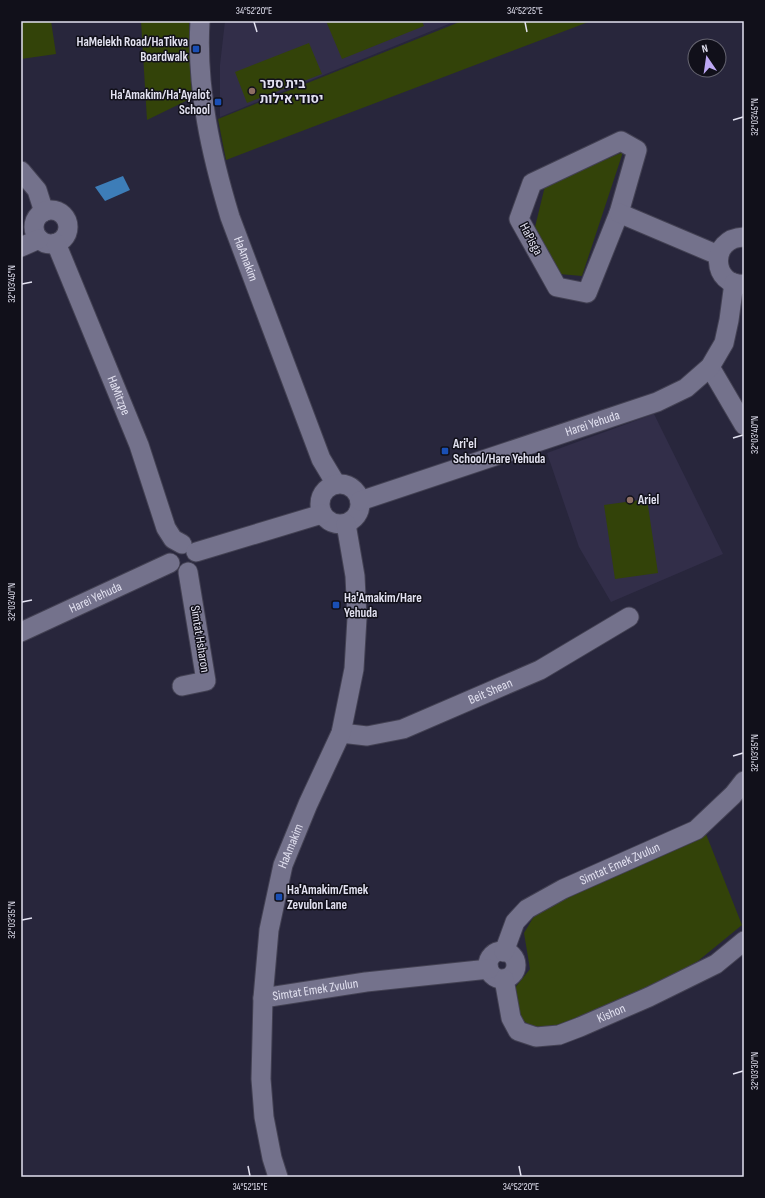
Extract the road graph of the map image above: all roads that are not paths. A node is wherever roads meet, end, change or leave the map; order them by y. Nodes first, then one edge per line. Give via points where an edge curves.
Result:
1 (200, 21) edge
2 (21, 170) edge
3 (44, 212) junction
4 (619, 213) junction
5 (744, 237) edge
6 (48, 241) junction
7 (21, 247) edge
8 (718, 255) junction
9 (739, 283) edge
10 (710, 367) junction
11 (744, 424) edge
12 (336, 484) junction
13 (360, 501) junction
14 (322, 514) junction
15 (346, 524) junction
16 (189, 548) junction
17 (170, 563) junction
18 (188, 572) junction
19 (630, 617) dead end
20 (21, 632) edge
21 (182, 686) dead end
22 (341, 733) junction
23 (744, 781) edge
24 (744, 941) edge
25 (496, 974) junction
26 (263, 998) junction
27 (278, 1177) edge

1 - 12 street, HaAmakim via 203,100 210,144 230,217 321,459
2 - 3 street via 36,190
3 - 6 street via 38,216 34,231
3 - 6 street via 57,211 64,216 68,229 66,236
4 - 4 street, HaPisga via 587,292 557,287 519,219 532,183 621,140 638,150
4 - 8 street
5 - 8 street via 728,241
6 - 7 street
6 - 16 street, HaMitzpe via 139,445 166,528 173,539
8 - 9 street via 722,275
9 - 10 street, Harei Yehuda via 724,343
10 - 11 street
10 - 13 street, Harei Yehuda via 686,388 657,402
12 - 13 street via 349,486 356,492
12 - 14 street via 327,488 321,496
13 - 15 street via 360,509 356,516
14 - 15 street via 332,523
14 - 16 street
15 - 22 street, HaAmakim via 355,576 357,618 354,669
16 - 17 street via 172,549
16 - 18 street via 197,561 196,566
17 - 18 street via 175,570
17 - 20 street, Harei Yehuda
18 - 21 street, Simtat Hsharon via 206,681
19 - 22 street, Beit Shean via 540,670 403,729 367,736
22 - 26 street, HaAmakim via 308,804 284,865 269,930
23 - 25 street, Simtat Emek Zvulun via 696,830 563,889 527,909 515,922 504,952 495,953 489,960
24 - 25 street, Kishon via 716,964 649,997 559,1035 536,1036 518,1031
25 - 26 street, Simtat Emek Zvulun via 366,982
26 - 27 street, HaAmakim via 261,1079 264,1117

